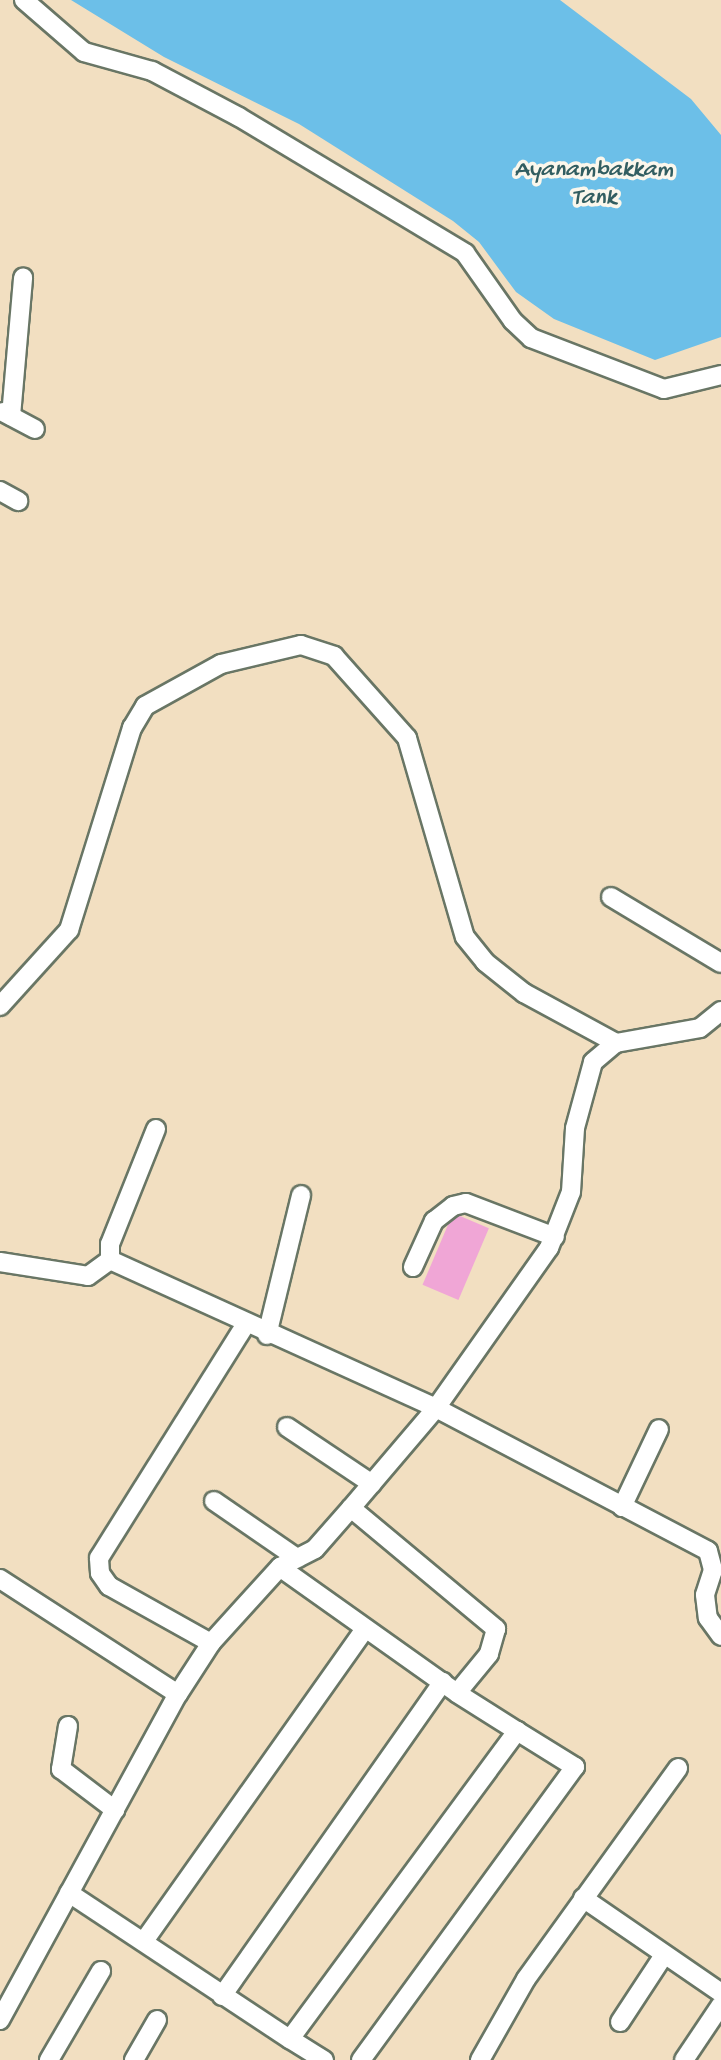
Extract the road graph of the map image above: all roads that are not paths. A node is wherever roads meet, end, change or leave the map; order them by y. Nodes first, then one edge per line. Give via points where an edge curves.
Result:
1 (24, 0) edge
2 (23, 278) dead end
3 (721, 374) edge
4 (6, 413) edge
5 (35, 429) dead end
6 (0, 491) edge
7 (18, 501) dead end
8 (611, 897) dead end
9 (721, 962) edge
10 (0, 1006) edge
11 (721, 1011) edge
12 (616, 1043) junction
13 (156, 1129) dead end
14 (302, 1195) dead end
15 (555, 1237) junction
16 (110, 1260) junction
17 (0, 1262) edge
18 (412, 1268) dead end
19 (245, 1325) junction
20 (267, 1335) junction
21 (436, 1408) junction
22 (287, 1427) dead end
23 (659, 1429) dead end
24 (372, 1484) junction
25 (214, 1501) dead end
26 (622, 1507) junction
27 (351, 1508) junction
28 (297, 1558) junction
29 (717, 1566) edge
30 (280, 1567) junction
31 (0, 1579) edge
32 (365, 1629) junction
33 (721, 1636) edge
34 (211, 1643) junction
35 (450, 1688) junction
36 (178, 1694) junction
37 (68, 1726) dead end
38 (517, 1731) junction
39 (678, 1768) dead end
40 (115, 1810) junction
41 (69, 1893) junction
42 (583, 1898) junction
43 (144, 1941) junction
44 (664, 1955) junction
45 (101, 1970) dead end
46 (0, 1981) edge
47 (15, 1992) junction
48 (721, 1993) edge
49 (222, 1996) junction
50 (721, 2005) edge
51 (0, 2020) edge
52 (157, 2020) dead end
53 (620, 2022) dead end
54 (290, 2039) junction
55 (320, 2059) edge
56 (50, 2060) edge
57 (134, 2060) edge
58 (361, 2060) edge
59 (480, 2060) edge
60 (684, 2060) edge

1 - 3 street via 84,52 174,82 465,253 513,321 531,338 664,389
2 - 4 street
4 - 5 street
6 - 7 street
8 - 9 street
10 - 12 street via 69,930 132,728 145,706 221,664 301,645 334,656 407,738 465,937 485,962 524,993
11 - 12 street via 700,1028
12 - 15 street via 593,1062 583,1088 571,1192
13 - 16 street via 110,1244
14 - 20 street
15 - 18 street via 466,1203 453,1206 434,1221
15 - 21 street
16 - 17 street via 88,1276
16 - 19 street
19 - 20 street
19 - 34 street via 99,1558 100,1573 109,1586
20 - 21 street
21 - 24 street
21 - 26 street
22 - 24 street
23 - 26 street
24 - 27 street
25 - 28 street
26 - 29 street via 708,1551
27 - 28 street via 315,1549
27 - 35 street via 496,1629 489,1654
28 - 30 street
29 - 33 street via 705,1595 708,1618
30 - 32 street
30 - 34 street
31 - 36 street
32 - 35 street
32 - 43 street
34 - 36 street
35 - 38 street
35 - 49 street
36 - 40 street
37 - 40 street via 61,1769
38 - 54 street
38 - 58 street via 575,1767
39 - 42 street
40 - 41 street
41 - 43 street
41 - 47 street
42 - 44 street
42 - 59 street via 526,1979
43 - 49 street
44 - 48 street
44 - 53 street
45 - 56 street
46 - 47 street
47 - 51 street
49 - 54 street
50 - 60 street
52 - 57 street
54 - 55 street

